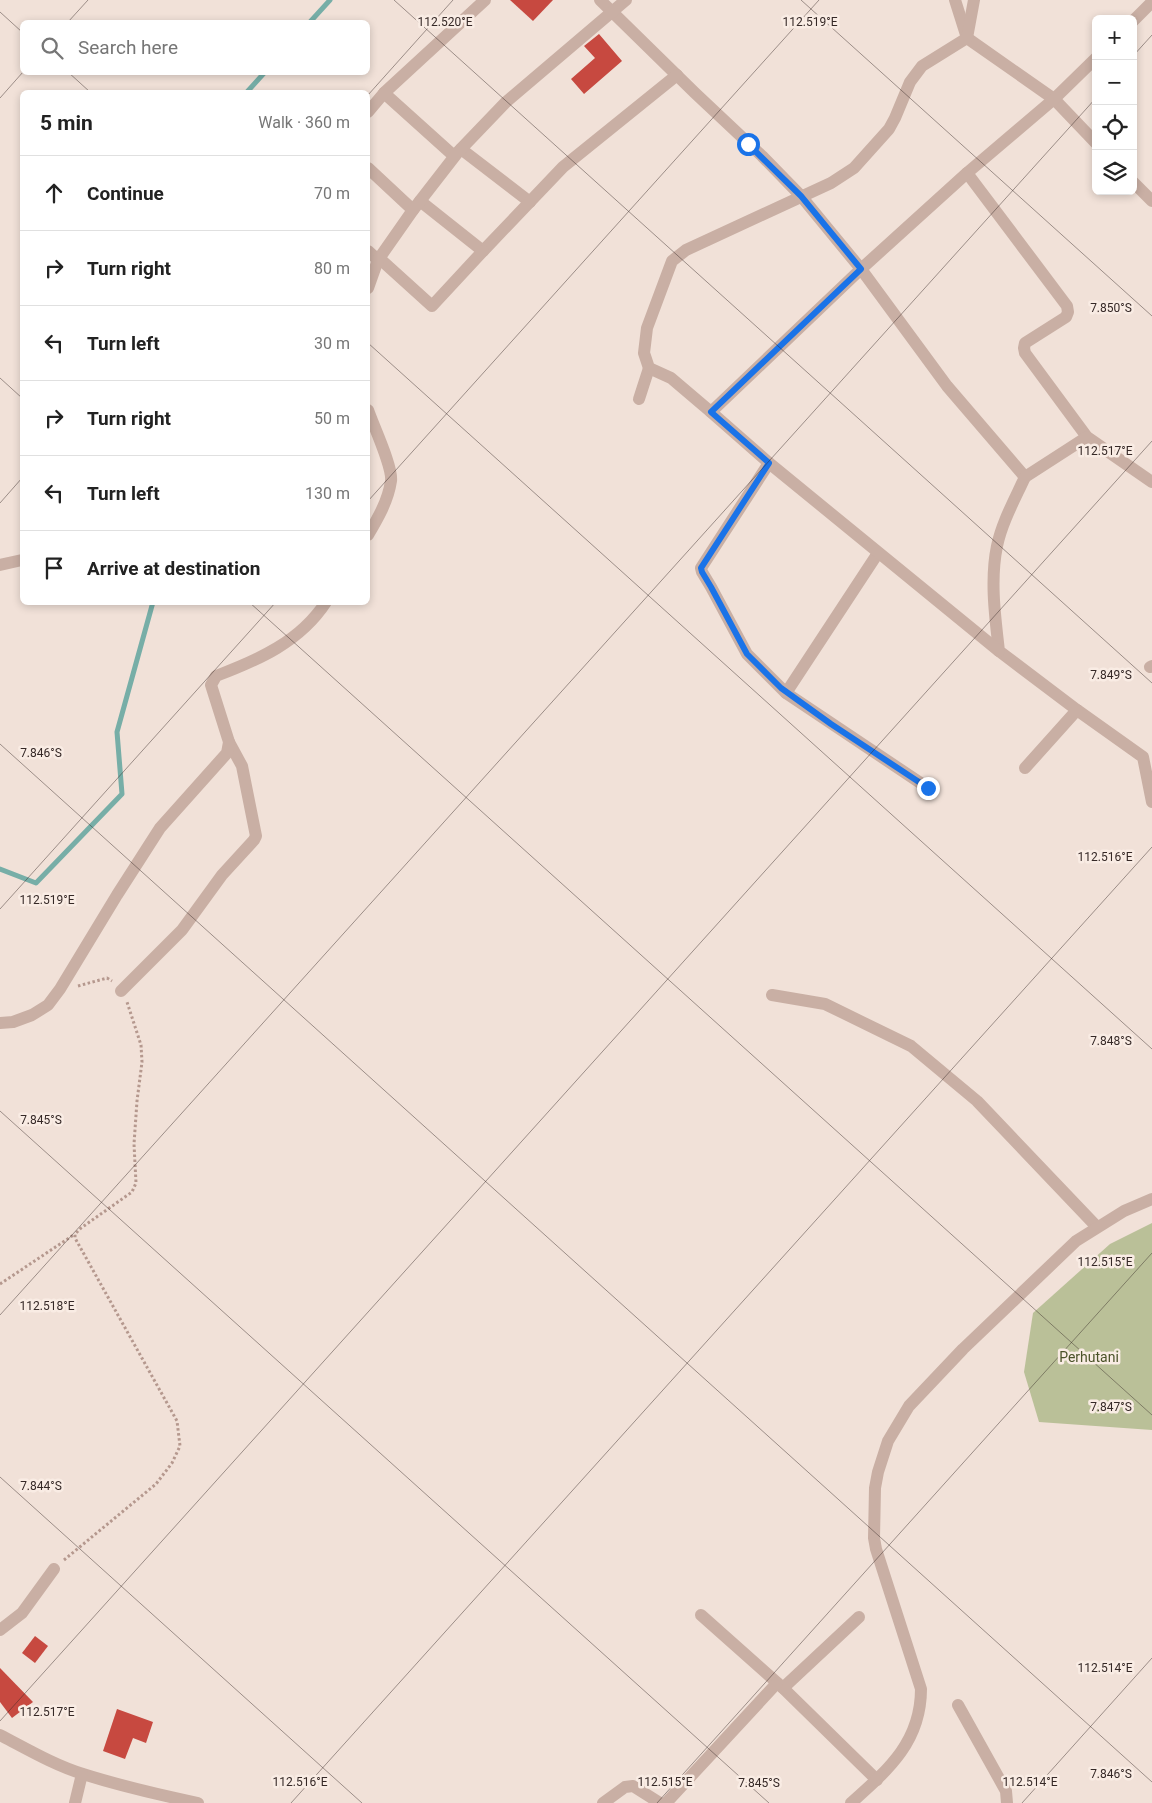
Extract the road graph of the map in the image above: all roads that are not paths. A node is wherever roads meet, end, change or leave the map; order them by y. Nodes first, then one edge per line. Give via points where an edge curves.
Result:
1 (485, 0) edge
2 (600, 0) edge
3 (626, 0) edge
4 (956, 0) edge
5 (974, 0) edge
6 (1152, 2) edge
7 (612, 12) junction
8 (1137, 17) edge
9 (967, 38) junction
10 (1094, 60) edge
11 (677, 75) junction
12 (384, 93) junction
13 (1054, 99) junction
14 (370, 110) edge
15 (1092, 139) edge
16 (458, 152) junction
17 (370, 170) edge
18 (967, 173) junction
19 (1137, 186) edge
20 (801, 196) junction
21 (1152, 201) edge
22 (530, 202) junction
23 (416, 205) junction
24 (483, 251) junction
25 (370, 253) edge
26 (378, 259) junction
27 (861, 269) junction
28 (370, 282) edge
29 (649, 368) junction
30 (639, 400) dead end
31 (711, 412) junction
32 (370, 415) edge
33 (1087, 437) junction
34 (769, 463) junction
35 (1025, 477) junction
36 (1152, 482) edge
37 (370, 532) edge
38 (878, 553) junction
39 (20, 560) edge
40 (0, 565) edge
41 (324, 605) edge
42 (999, 651) junction
43 (786, 693) junction
44 (1077, 710) junction
45 (229, 742) junction
46 (1147, 756) edge
47 (1026, 768) dead end
48 (928, 788) dead end
49 (1152, 802) edge
50 (121, 991) road end
51 (772, 995) dead end
52 (0, 1023) edge
53 (1152, 1199) edge
54 (1097, 1227) junction
55 (54, 1569) road end
56 (701, 1615) dead end
57 (859, 1618) dead end
58 (0, 1630) edge
59 (780, 1686) junction
60 (958, 1705) dead end
61 (0, 1734) edge
62 (82, 1774) junction
63 (876, 1780) junction
64 (75, 1803) edge
65 (198, 1803) edge
66 (603, 1803) edge
67 (660, 1803) edge
68 (666, 1803) edge
69 (851, 1803) edge
70 (1008, 1803) edge

1 - 12 street
2 - 7 street
3 - 7 street
4 - 9 street
5 - 9 street
6 - 8 street
7 - 11 street
7 - 16 street via 506,102
9 - 13 street
9 - 20 street via 922,66 910,82 888,129 854,168 831,183
10 - 13 street
11 - 20 street
11 - 22 street via 564,167
12 - 14 street
12 - 16 street
13 - 15 street
13 - 18 street
16 - 22 street
16 - 23 street
17 - 23 street
18 - 27 street
18 - 33 street via 1067,306 1066,317 1025,343 1024,348
19 - 21 street
20 - 27 street
20 - 29 street via 686,250 672,261 647,328 644,353
22 - 24 street
23 - 24 street
23 - 26 street
24 - 26 street via 432,306
25 - 26 street
26 - 28 street
27 - 31 street
27 - 35 street via 947,386
29 - 30 street
29 - 31 street via 671,378
31 - 34 street
32 - 37 street via 391,480 383,510
33 - 35 street
33 - 36 street
34 - 38 street
34 - 43 street via 701,568 747,654
35 - 42 street via 1001,535 994,564
38 - 42 street
38 - 43 street
39 - 40 street
41 - 45 street via 309,624 292,638 258,660 212,680
42 - 44 street
43 - 48 street
44 - 46 street
44 - 47 street
45 - 50 street via 242,766 256,836 222,875 182,930
45 - 52 street via 227,753 160,828 48,1005 13,1022
46 - 49 street
51 - 54 street via 825,1004 911,1046 977,1101
53 - 54 street
54 - 63 street via 1076,1241 962,1349 909,1406 888,1442 875,1488 874,1538 921,1689 921,1700 916,1727 903,1751
55 - 58 street via 22,1613
56 - 59 street
57 - 59 street
59 - 63 street
59 - 68 street
60 - 70 street via 1006,1790
61 - 62 street
62 - 64 street
62 - 65 street
63 - 69 street
66 - 67 street via 624,1787 632,1786

